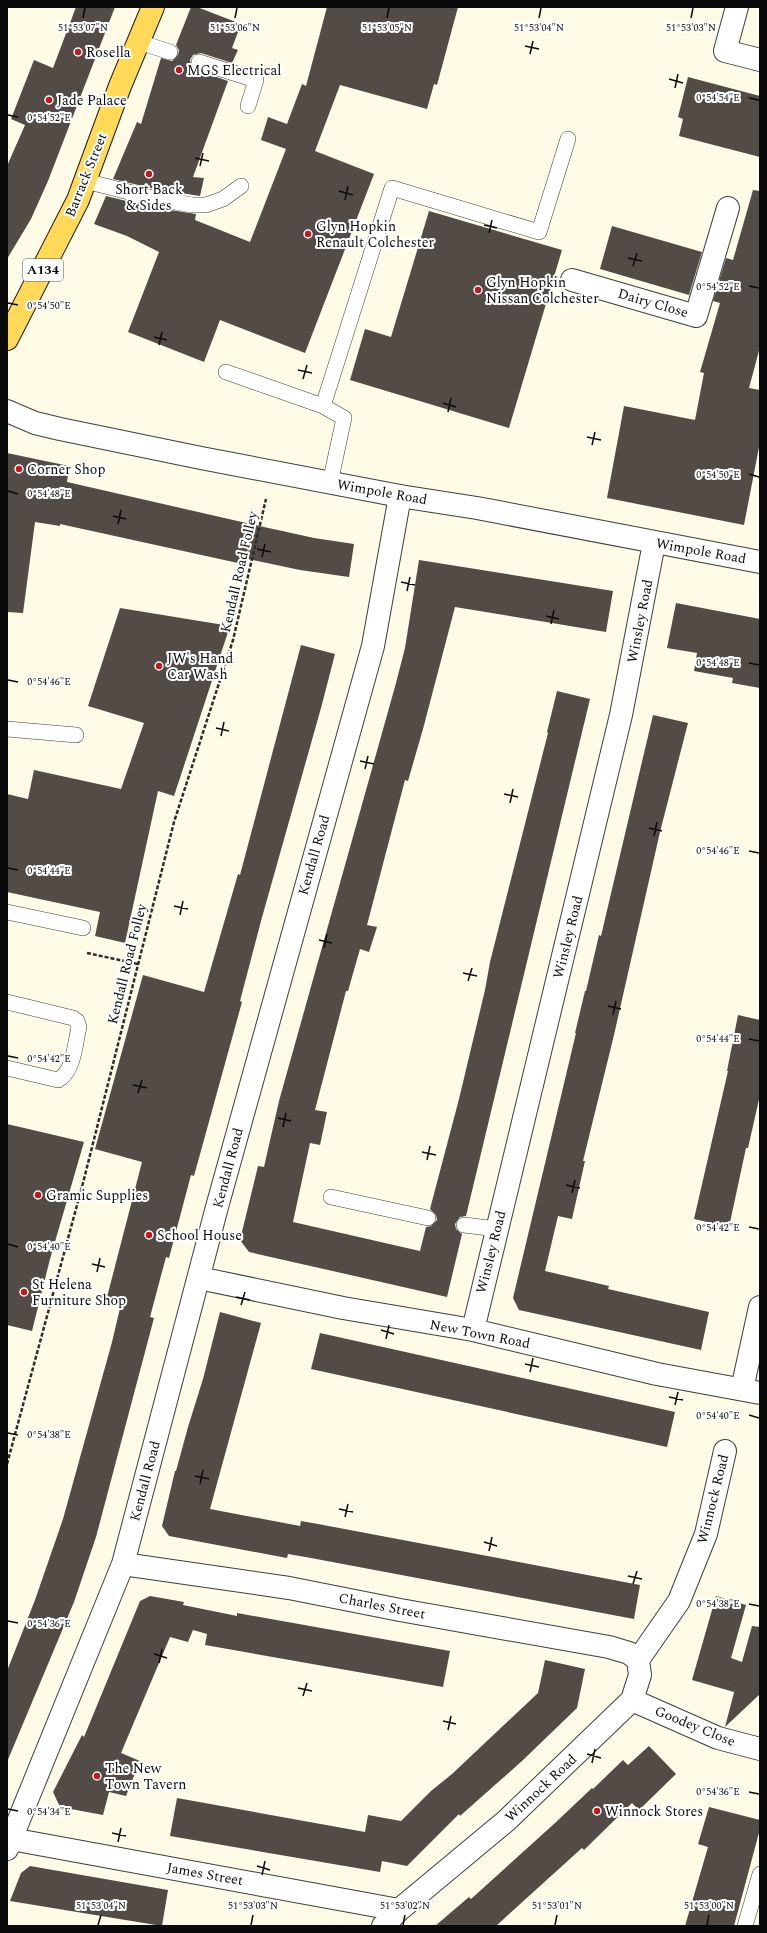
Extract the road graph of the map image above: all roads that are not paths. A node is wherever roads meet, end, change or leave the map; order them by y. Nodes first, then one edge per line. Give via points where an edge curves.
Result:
1 (153, 7) edge
2 (738, 7) edge
3 (139, 42) junction
4 (170, 52) dead end
5 (760, 60) edge
6 (199, 62) dead end
7 (248, 106) dead end
8 (568, 139) dead end
9 (85, 181) junction
10 (241, 186) dead end
11 (728, 208) dead end
12 (572, 280) dead end
13 (7, 339) edge
14 (226, 372) dead end
15 (323, 406) junction
16 (7, 411) edge
17 (330, 483) junction
18 (400, 496) junction
19 (654, 543) junction
20 (760, 562) edge
21 (7, 729) edge
22 (76, 735) dead end
23 (7, 912) edge
24 (82, 928) road end
25 (7, 1002) edge
26 (7, 1068) edge
27 (331, 1197) dead end
28 (428, 1218) dead end
29 (464, 1225) dead end
30 (497, 1228) junction
31 (199, 1278) junction
32 (760, 1307) edge
33 (473, 1330) junction
34 (751, 1391) edge
35 (726, 1451) dead end
36 (123, 1564) junction
37 (638, 1660) junction
38 (632, 1700) junction
39 (760, 1749) edge
40 (9, 1844) edge
41 (760, 1874) edge
42 (399, 1910) junction
43 (383, 1926) edge
44 (745, 1926) edge

1 - 3 main road, Barrack Street / A134
2 - 5 street via 725,51
3 - 4 lane
3 - 9 main road, Barrack Street / A134
6 - 7 lane via 256,80
8 - 15 lane via 540,232 392,188
9 - 10 lane via 192,205 206,205 224,199
9 - 13 main road, Barrack Street / A134 via 78,200
11 - 12 street, Dairy Close via 696,316
14 - 15 lane
15 - 17 lane via 344,418
16 - 17 street, Wimpole Road via 35,423 60,429
17 - 18 street, Wimpole Road
18 - 19 street, Wimpole Road via 477,508
18 - 31 street, Kendall Road via 373,646
19 - 20 street, Wimpole Road
19 - 30 street, Winsley Road via 621,715
21 - 22 lane
23 - 24 lane
25 - 26 lane via 73,1018 79,1027 68,1070 58,1080
27 - 28 lane
29 - 30 lane
30 - 33 street, Winsley Road
31 - 33 street, New Town Road via 343,1308
31 - 36 street, Kendall Road
32 - 34 street
33 - 34 street, New Town Road via 657,1374
35 - 37 street, Winnock Road via 706,1534 679,1601
36 - 37 street, Charles Street via 289,1588 609,1647 628,1653
36 - 40 street, Kendall Road
37 - 38 street, Winnock Road via 640,1675
38 - 39 street, Goodey Close via 718,1738
38 - 42 street, Winnock Road via 506,1820
40 - 42 street, James Street
41 - 44 lane
42 - 43 street, Winnock Road

